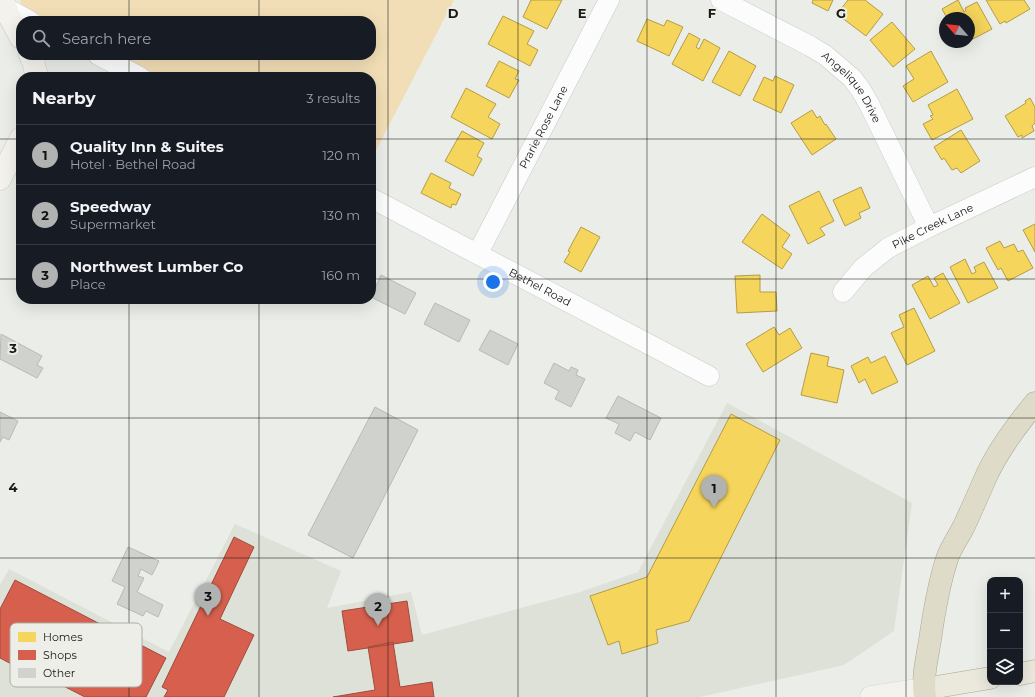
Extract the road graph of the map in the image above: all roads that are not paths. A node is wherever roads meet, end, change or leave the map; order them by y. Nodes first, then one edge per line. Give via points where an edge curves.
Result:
1 (609, 0) edge
2 (721, 0) edge
3 (4, 4) edge
4 (22, 16) edge
5 (16, 28) edge
6 (32, 60) edge
7 (108, 60) edge
8 (35, 72) edge
9 (130, 72) edge
10 (16, 148) edge
11 (1035, 177) edge
12 (0, 179) edge
13 (376, 201) edge
14 (929, 227) junction
15 (478, 253) junction
16 (843, 292) dead end
17 (709, 376) dead end
18 (1035, 403) edge
19 (1035, 671) edge
20 (1023, 673) edge
21 (987, 679) edge
22 (924, 693) edge
23 (871, 697) edge

1 - 15 street, Prarie Rose Lane
2 - 14 street, Angelique Drive via 810,46 852,78 869,104
3 - 4 street
3 - 5 street
6 - 8 street
7 - 9 street
10 - 12 street
11 - 14 street, Pike Creek Lane
13 - 15 street, Bethel Road
14 - 16 street, Pike Creek Lane via 882,251 863,268
15 - 17 street, Bethel Road
18 - 22 highway via 998,455 949,556 932,628 925,668
19 - 20 main road
21 - 22 main road
22 - 23 street

